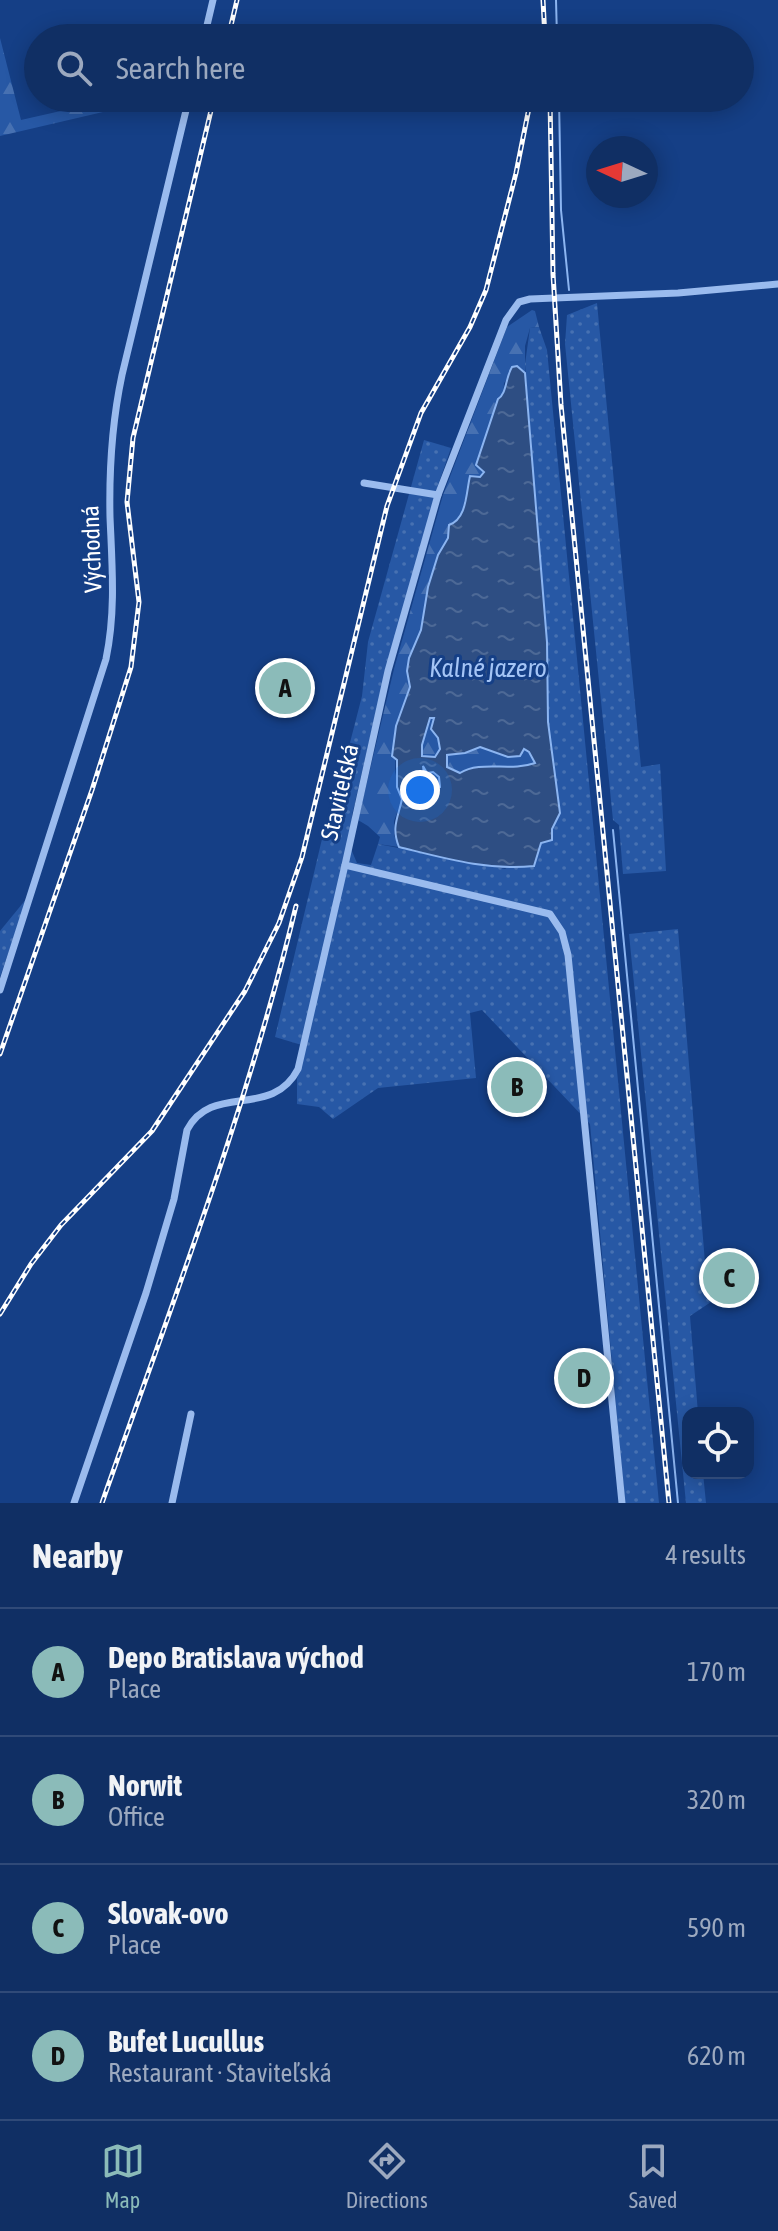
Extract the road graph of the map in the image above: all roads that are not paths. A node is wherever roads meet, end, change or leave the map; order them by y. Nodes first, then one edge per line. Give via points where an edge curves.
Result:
1 (213, 0) edge
2 (207, 24) edge
3 (186, 112) edge
4 (778, 284) edge
5 (364, 483) dead end
6 (438, 495) junction
7 (345, 865) junction
8 (0, 990) edge
9 (191, 1414) dead end
10 (74, 1503) edge
11 (172, 1503) edge
12 (622, 1503) edge

1 - 2 street
3 - 8 street, Východná via 117,404 110,488 113,601 106,659
4 - 6 street, Staviteľská via 519,302 506,320
5 - 6 street
6 - 7 street, Staviteľská via 388,671
7 - 10 street via 292,1080 260,1099 209,1107 187,1130 170,1212
7 - 12 street, Staviteľská via 550,914 562,932
9 - 11 street

